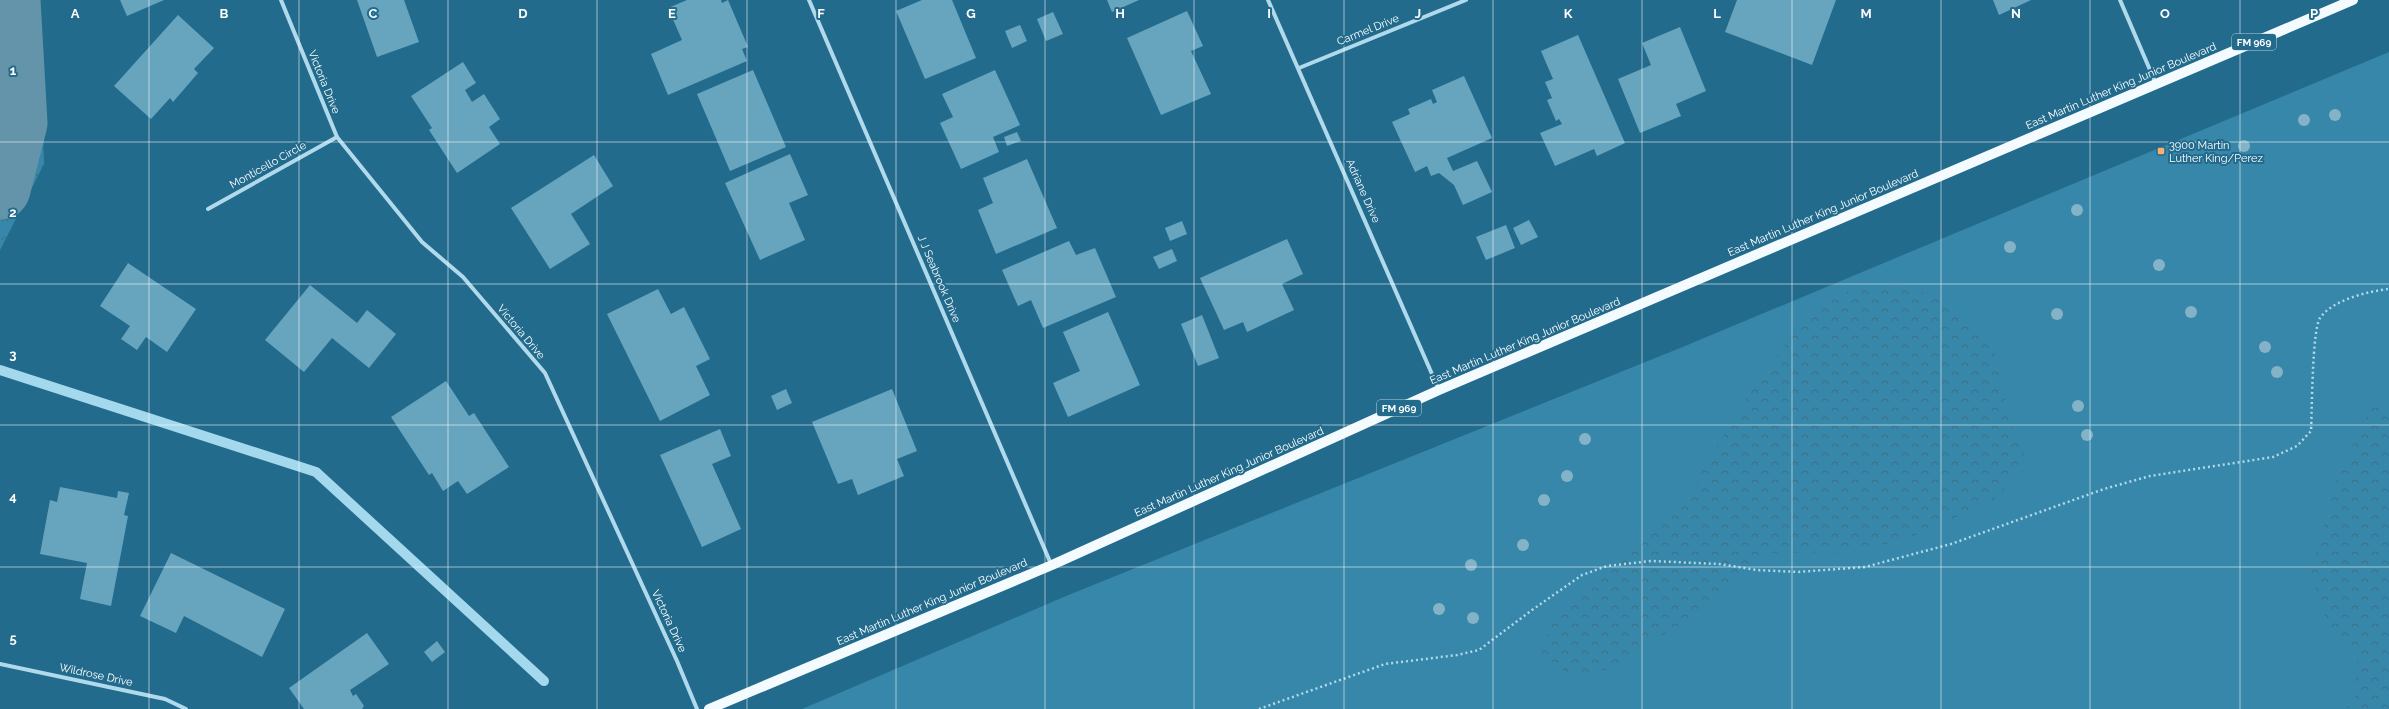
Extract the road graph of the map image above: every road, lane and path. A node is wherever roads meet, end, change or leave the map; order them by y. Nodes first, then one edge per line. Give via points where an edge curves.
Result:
1 (281, 0) edge
2 (809, 0) edge
3 (1268, 0) edge
4 (1466, 0) edge
5 (2120, 0) edge
6 (2352, 0) edge
7 (1299, 68) junction
8 (2156, 84) junction
9 (337, 137) junction
10 (208, 209) dead end
11 (2389, 289) edge
12 (1439, 390) junction
13 (1052, 565) junction
14 (0, 664) edge
15 (186, 709) edge
16 (697, 709) edge
17 (709, 709) edge
18 (1259, 709) edge

1 - 9 street, Victoria Drive
2 - 13 street, J J Seabrook Drive
3 - 7 street, Adriane Drive
4 - 7 street, Carmel Drive
5 - 8 street
6 - 8 main road, East Martin Luther King Junior Boulevard / FM 969
7 - 12 street, Adriane Drive
8 - 12 main road, East Martin Luther King Junior Boulevard / FM 969
9 - 10 street, Monticello Circle
9 - 16 street, Victoria Drive via 422,242 462,277 545,374 677,660
11 - 18 path via 2345,300 2319,318 2315,341 2311,431 2297,446 2273,457 2150,476 2119,484 1951,544 1865,567 1798,572 1757,570 1720,564 1658,562 1607,566 1582,576 1559,591 1479,650 1385,664
12 - 13 main road, East Martin Luther King Junior Boulevard / FM 969
13 - 17 main road, East Martin Luther King Junior Boulevard / FM 969
14 - 15 street, Wildrose Drive via 165,699

